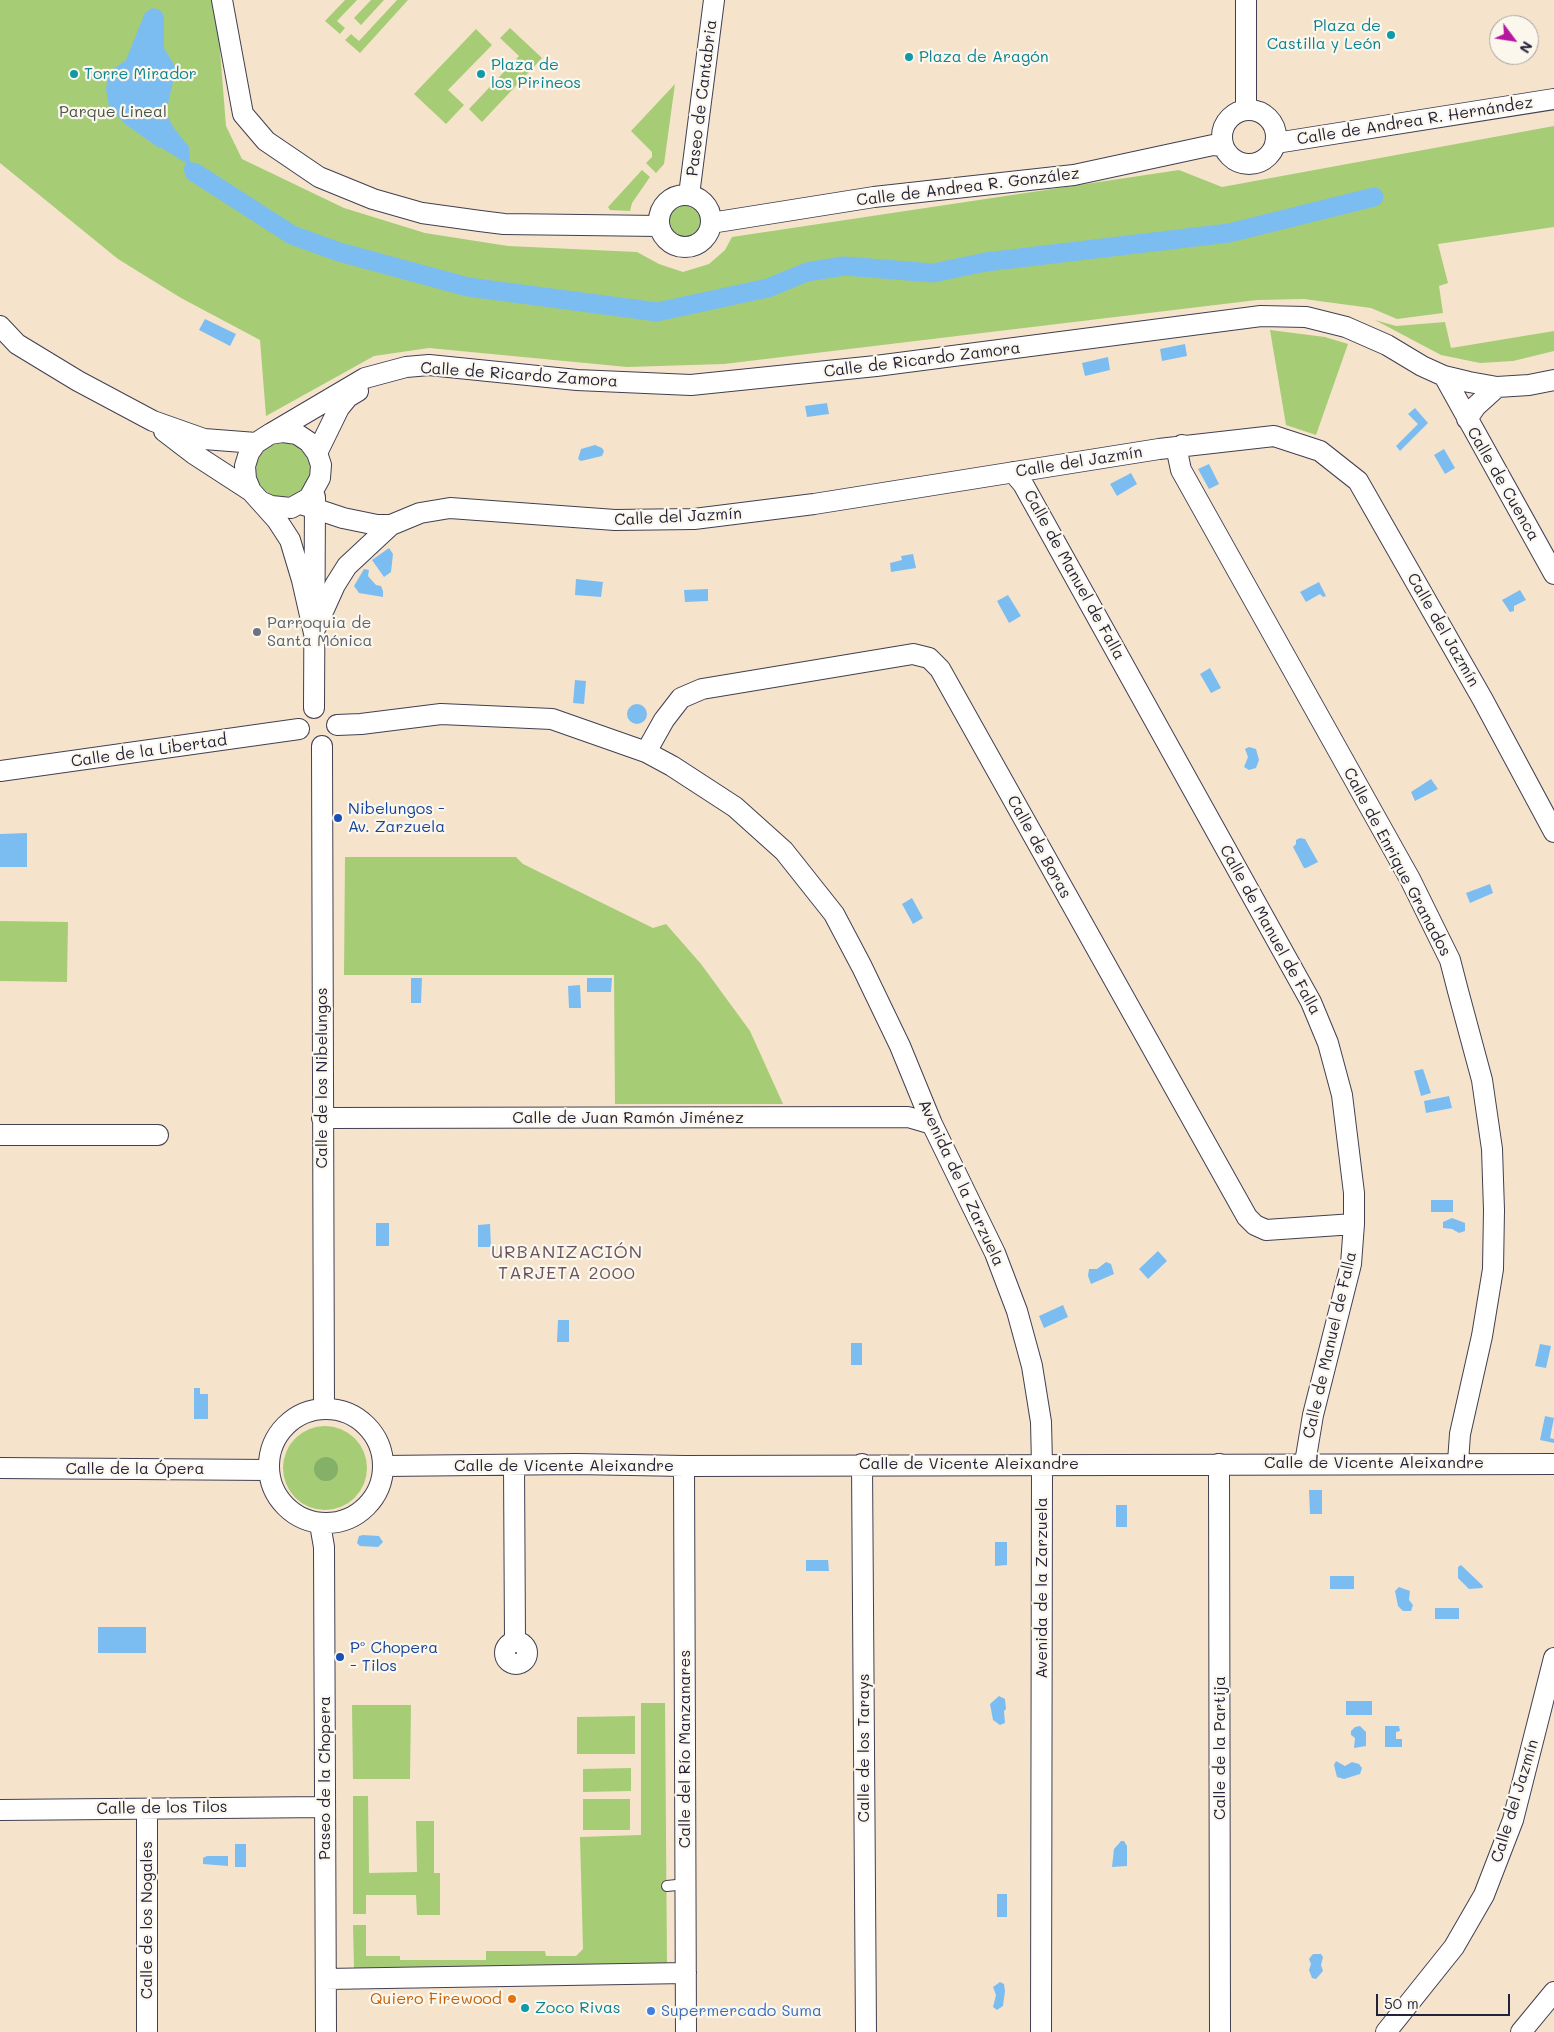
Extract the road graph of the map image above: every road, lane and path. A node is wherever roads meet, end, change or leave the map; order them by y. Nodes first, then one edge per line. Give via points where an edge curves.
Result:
1 (222, 0) edge
2 (714, 0) edge
3 (1246, 0) edge
4 (1554, 99) edge
5 (1246, 110) junction
6 (1276, 143) junction
7 (1223, 146) junction
8 (689, 195) junction
9 (711, 223) junction
10 (659, 226) junction
11 (0, 326) edge
12 (388, 373) junction
13 (1444, 376) junction
14 (1554, 380) edge
15 (1497, 387) junction
16 (1467, 419) junction
17 (153, 421) junction
18 (263, 439) junction
19 (1182, 445) junction
20 (317, 453) junction
21 (1013, 472) junction
22 (256, 497) junction
23 (310, 501) junction
24 (391, 525) junction
25 (1554, 574) edge
26 (314, 633) junction
27 (314, 708) junction
28 (337, 725) junction
29 (298, 729) junction
30 (322, 746) junction
31 (646, 752) junction
32 (0, 771) edge
33 (1554, 832) edge
34 (322, 1118) junction
35 (932, 1124) junction
36 (0, 1135) edge
37 (158, 1135) dead end
38 (1354, 1224) junction
39 (324, 1409) junction
40 (1458, 1462) junction
41 (1306, 1463) junction
42 (862, 1464) junction
43 (1042, 1464) junction
44 (1219, 1464) junction
45 (1554, 1464) edge
46 (514, 1465) junction
47 (383, 1466) junction
48 (684, 1466) junction
49 (0, 1468) edge
50 (269, 1470) junction
51 (320, 1524) junction
52 (515, 1642) dead end
53 (1554, 1658) edge
54 (325, 1807) junction
55 (147, 1809) junction
56 (0, 1810) edge
57 (686, 1973) junction
58 (326, 1979) junction
59 (1554, 1992) edge
60 (147, 2032) edge
61 (326, 2032) edge
62 (686, 2032) edge
63 (866, 2032) edge
64 (1042, 2032) edge
65 (1220, 2032) edge
66 (1386, 2032) edge
67 (1521, 2032) edge

1 - 10 street via 243,114 266,141 319,177 373,199 422,213 504,224
2 - 8 street, Paseo de Cantabria
3 - 5 street
4 - 6 street, Calle de Andrea R. Hernández
5 - 6 street via 1263,113 1270,119 1275,126
5 - 7 street via 1231,116 1226,123
6 - 7 street via 1267,158 1251,165 1234,160
7 - 9 street, Calle de Andrea R. González via 1213,145 1074,175 874,197
8 - 9 street via 705,204
8 - 10 street via 677,196 666,203 660,214
9 - 10 street via 701,241 681,247 663,236
11 - 17 street via 18,344
12 - 13 street, Calle de Ricardo Zamora via 429,365 577,380 691,385 876,366 1261,316 1306,317 1346,328 1387,345
12 - 18 street, Calle de Ricardo Zamora via 365,378
12 - 20 street, Calle de Ricardo Zamora via 348,397 330,424
13 - 15 street, Calle de Ricardo Zamora
13 - 16 street, Calle de Cuenca
14 - 15 street, Calle de Ricardo Zamora
15 - 16 street, Calle de Cuenca
16 - 25 street, Calle de Cuenca
17 - 18 street via 204,439
17 - 22 street via 186,449
18 - 20 street via 283,432 297,434
18 - 22 street via 248,453 245,466 246,479
19 - 21 street, Calle del Jazmín
19 - 33 street, Calle del Jazmín via 1274,436 1320,451 1358,481
19 - 40 street, Calle de Enrique Granados via 1178,456 1181,470 1410,879 1450,960 1482,1080 1492,1149 1494,1210 1493,1269 1460,1434
20 - 23 street via 321,465 320,478
21 - 24 street, Calle del Jazmín via 814,504 694,519 615,520 450,508 420,513
21 - 38 street, Calle de Manuel de Falla via 1024,484 1311,1002 1328,1043 1342,1095 1354,1192
22 - 23 street via 281,508
22 - 26 street, Calle del Jazmín via 290,540
23 - 24 street, Calle del Jazmín via 378,525
23 - 26 street, Calle del Jazmín
24 - 26 street, Calle del Jazmín via 347,566
26 - 27 street, Calle del Jazmín
27 - 28 street via 325,709 334,716
27 - 29 street via 305,712
28 - 30 street via 336,735
28 - 31 street, Avenida de la Zarzuela via 442,714 552,719
29 - 30 street via 303,740 312,746
29 - 32 street, Calle de la Libertad
30 - 34 street, Calle de los Nibelungos
31 - 35 street, Avenida de la Zarzuela via 735,807 784,851 834,914 896,1038
31 - 38 street, Calle de Boras via 681,698 702,689 912,654 929,658 940,669 1247,1216 1266,1230
34 - 35 street, Calle de Juan Ramón Jiménez via 908,1117
34 - 39 street, Calle de los Nibelungos
35 - 43 street, Avenida de la Zarzuela via 995,1253 1017,1311 1035,1385 1041,1422
36 - 37 street
38 - 41 street, Calle de Manuel de Falla via 1351,1264 1313,1415
39 - 47 street via 346,1413 366,1425 381,1451
39 - 50 street via 302,1415 284,1428 272,1448
40 - 41 street, Calle de Vicente Aleixandre
40 - 45 street, Calle de Vicente Aleixandre
41 - 44 street, Calle de Vicente Aleixandre
42 - 43 street, Calle de Vicente Aleixandre
42 - 48 street, Calle de Vicente Aleixandre
42 - 63 street, Calle de los Tarays
43 - 44 street, Calle de Vicente Aleixandre
43 - 64 street, Avenida de la Zarzuela
44 - 65 street, Calle de la Partija
46 - 47 street, Calle de Vicente Aleixandre
46 - 48 street, Calle de Vicente Aleixandre
46 - 52 street
47 - 51 street via 380,1485 371,1502 357,1515 339,1522
48 - 57 street, Calle del Río Manzanares via 676,1885
49 - 50 street, Calle de la Ópera
50 - 51 street via 274,1490 285,1506 301,1518
51 - 54 street, Paseo de la Chopera via 324,1547
53 - 66 street, Calle del Jazmín via 1513,1820 1484,1895 1454,1947
54 - 55 street, Calle de los Tilos
54 - 58 street, Paseo de la Chopera
55 - 56 street, Calle de los Tilos
55 - 60 street, Calle de los Nogales
57 - 58 street
57 - 62 street, Calle del Río Manzanares
58 - 61 street, Paseo de la Chopera
59 - 67 street

